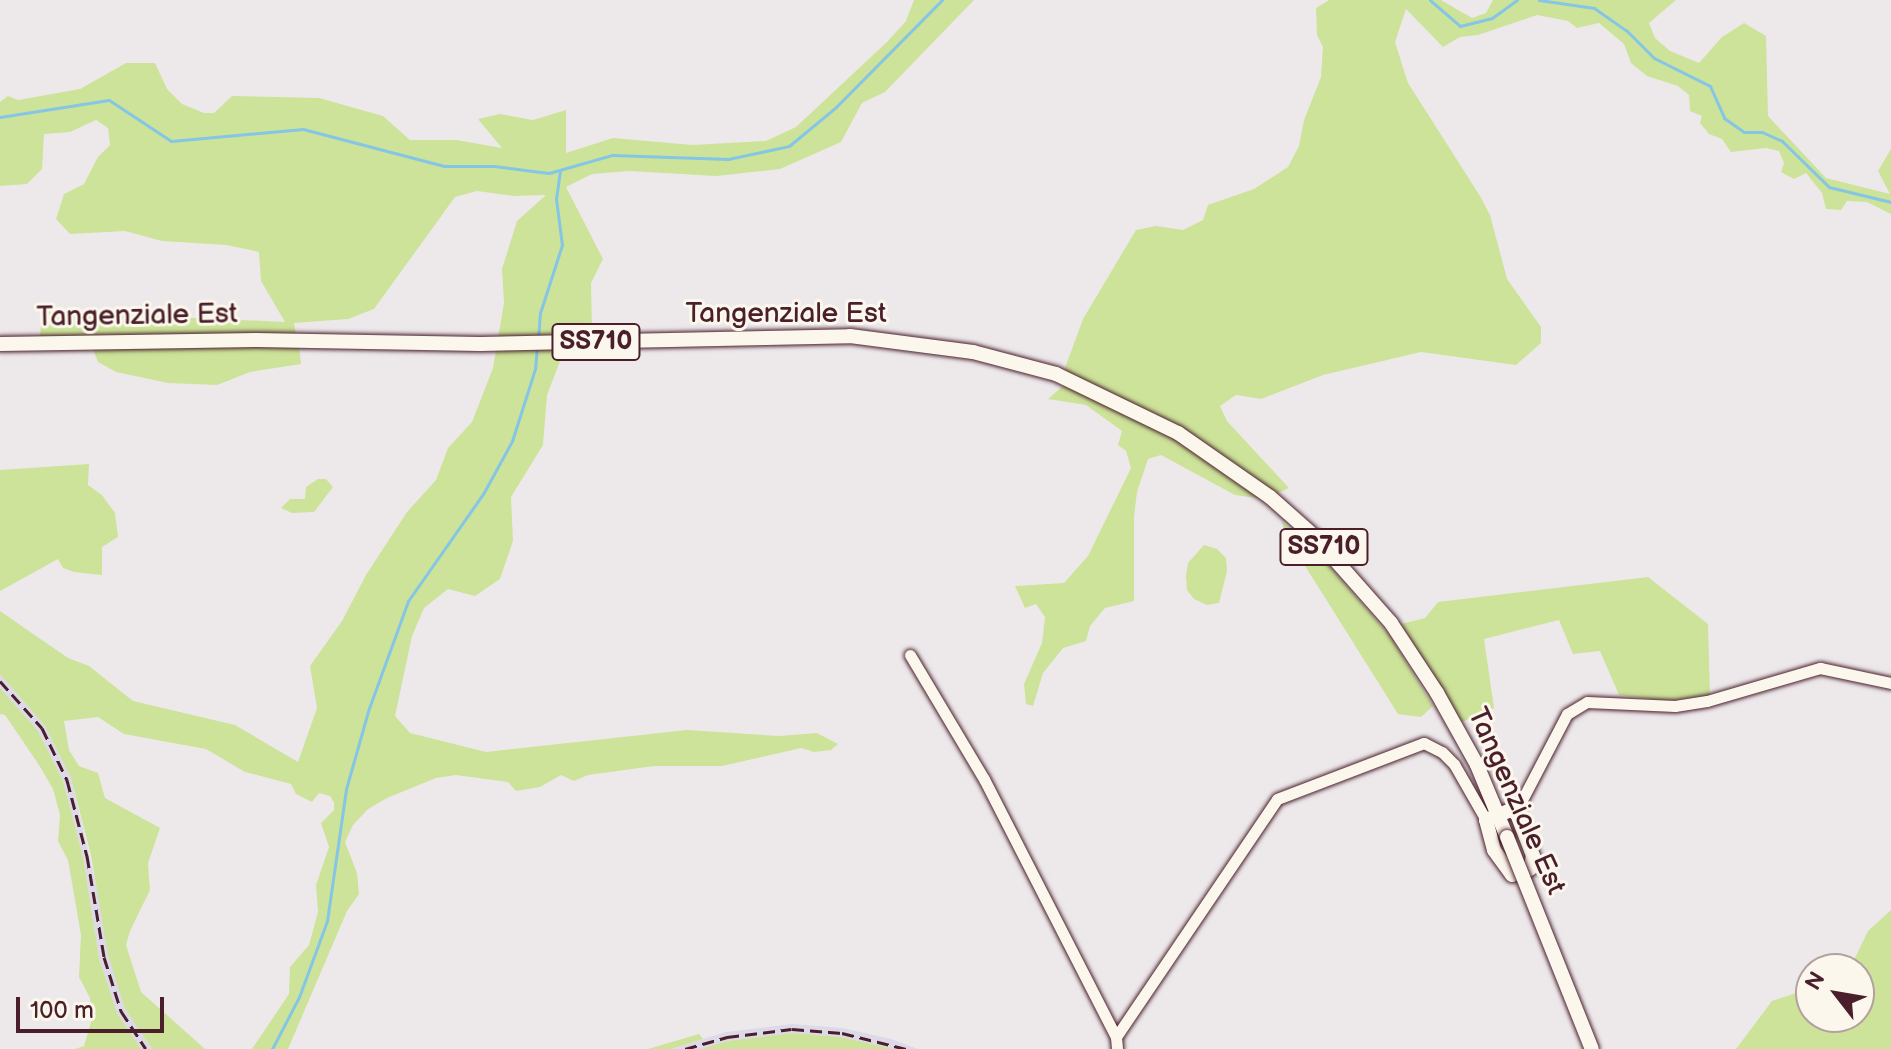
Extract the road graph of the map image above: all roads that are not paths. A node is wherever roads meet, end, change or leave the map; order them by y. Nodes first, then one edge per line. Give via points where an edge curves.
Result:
1 (0, 344) edge
2 (910, 655) dead end
3 (1891, 683) edge
4 (1498, 815) junction
5 (1116, 1043) edge
6 (1592, 1049) edge

1 - 4 main road, Tangenziale Est / SS710 via 480,344 850,336 973,352 1056,374 1166,427 1225,463 1315,537 1391,623 1462,736
2 - 5 street via 978,767
3 - 4 street via 1820,668 1697,703 1587,702 1567,714 1522,800
4 - 5 street via 1442,752 1424,743 1277,799
4 - 6 main road, Tangenziale Est / SS710, bridge

